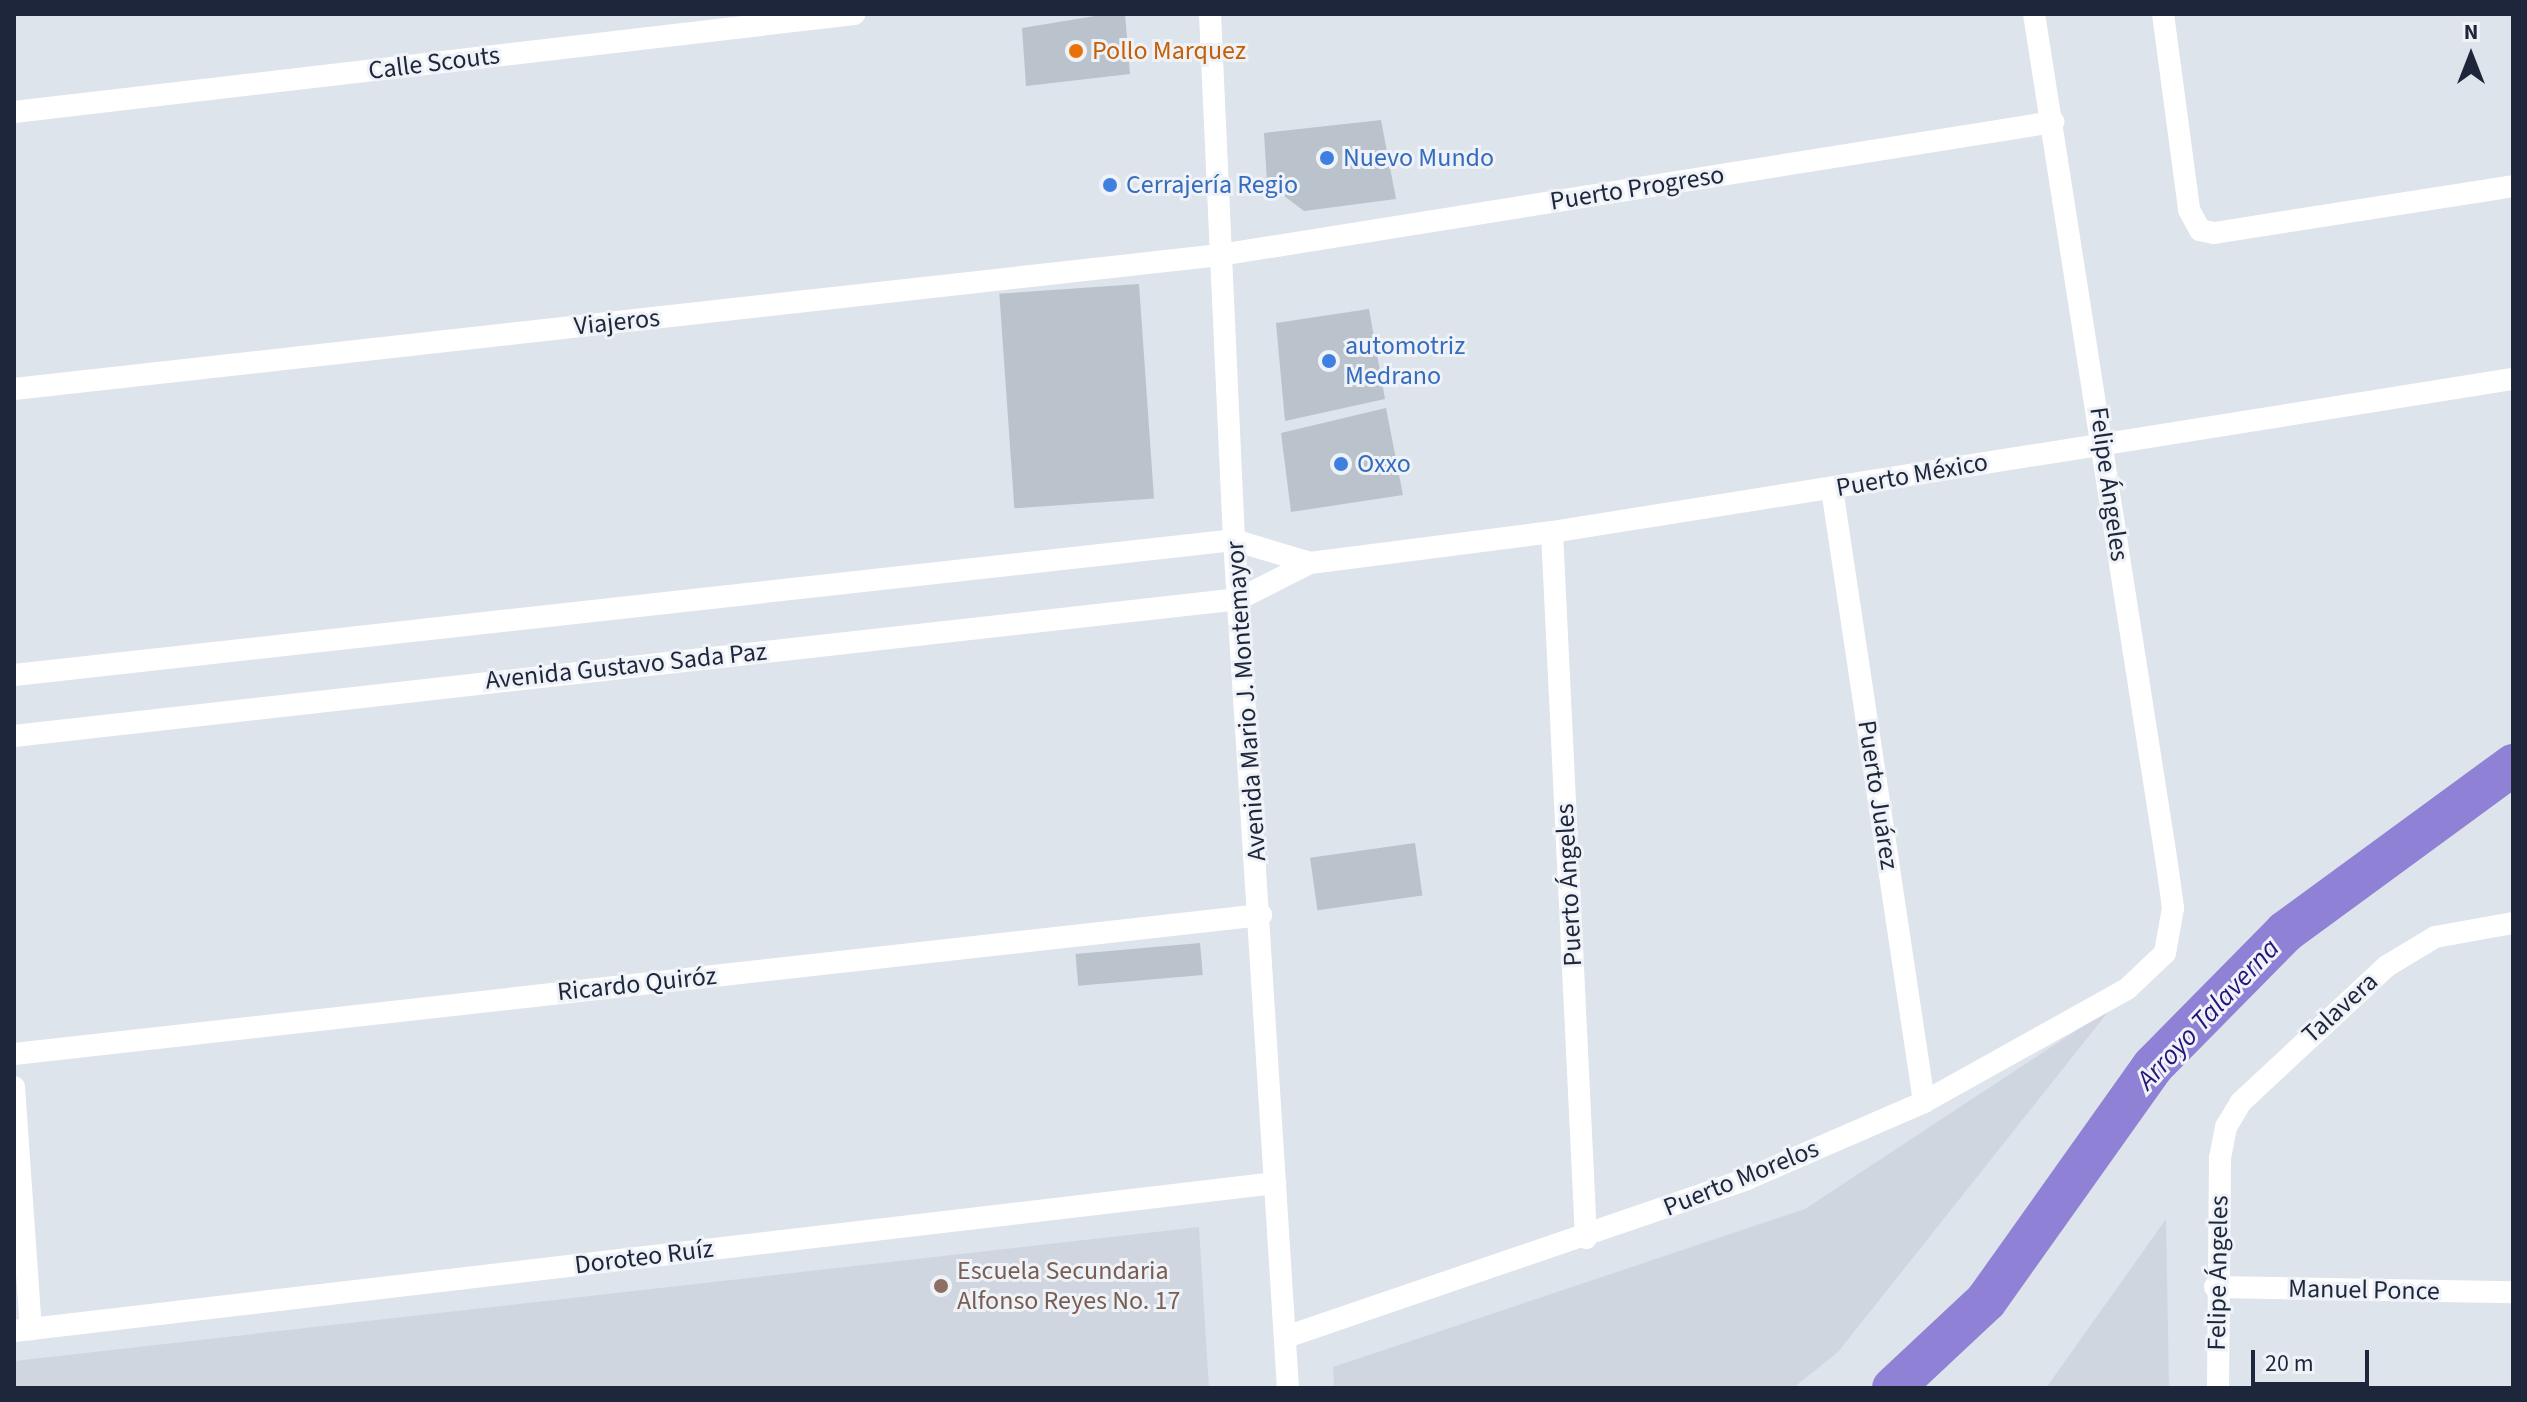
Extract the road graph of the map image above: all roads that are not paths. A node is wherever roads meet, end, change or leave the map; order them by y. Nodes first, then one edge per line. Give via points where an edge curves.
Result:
1 (854, 14) edge
2 (1210, 14) edge
3 (2034, 14) edge
4 (2163, 14) edge
5 (14, 112) edge
6 (2053, 122) junction
7 (2513, 186) edge
8 (1220, 255) junction
9 (2513, 379) edge
10 (14, 389) edge
11 (2104, 441) junction
12 (1832, 489) junction
13 (1552, 532) junction
14 (1234, 540) junction
15 (1310, 563) junction
16 (1239, 599) junction
17 (14, 675) edge
18 (14, 736) edge
19 (1261, 915) junction
20 (2513, 923) edge
21 (2165, 953) joint
22 (14, 1054) edge
23 (14, 1087) edge
24 (1924, 1102) junction
25 (2220, 1158) joint
26 (1275, 1183) junction
27 (1586, 1238) junction
28 (2215, 1287) junction
29 (2513, 1292) edge
30 (22, 1330) edge
31 (1286, 1337) junction
32 (1288, 1388) edge
33 (2218, 1388) edge

1 - 5 street, Calle Scouts
2 - 8 street, Avenida Mario J. Montemayor
3 - 6 street, Felipe Ángeles
4 - 7 street via 2189,210 2200,230 2214,233
6 - 8 street, Puerto Progreso
6 - 11 street, Felipe Ángeles
8 - 10 street, Viajeros
8 - 14 street, Avenida Mario J. Montemayor
9 - 11 street, Puerto México
11 - 12 street, Puerto México
11 - 21 street, Felipe Ángeles via 2173,908
12 - 13 street, Puerto México
12 - 24 street, Puerto Juárez
13 - 15 street, Puerto México
13 - 27 street, Puerto Ángeles
14 - 15 street, Puerto México
14 - 16 street, Avenida Mario J. Montemayor
14 - 17 street
15 - 16 street, Puerto México
16 - 18 street, Avenida Gustavo Sada Paz
16 - 19 street, Avenida Mario J. Montemayor
19 - 22 street, Ricardo Quiróz
19 - 26 street, Avenida Mario J. Montemayor
20 - 25 street, Talavera via 2435,937 2387,966 2241,1102 2226,1127
21 - 24 street, Puerto Morelos via 2127,989
23 - 30 street
24 - 27 street, Puerto Morelos via 1747,1179
25 - 28 street, Felipe Ángeles
26 - 30 street, Doroteo Ruíz
26 - 31 street, Avenida Mario J. Montemayor
27 - 31 street, Puerto Morelos
28 - 29 street, Manuel Ponce
28 - 33 street, Felipe Ángeles
31 - 32 street, Avenida Mario J. Montemayor

